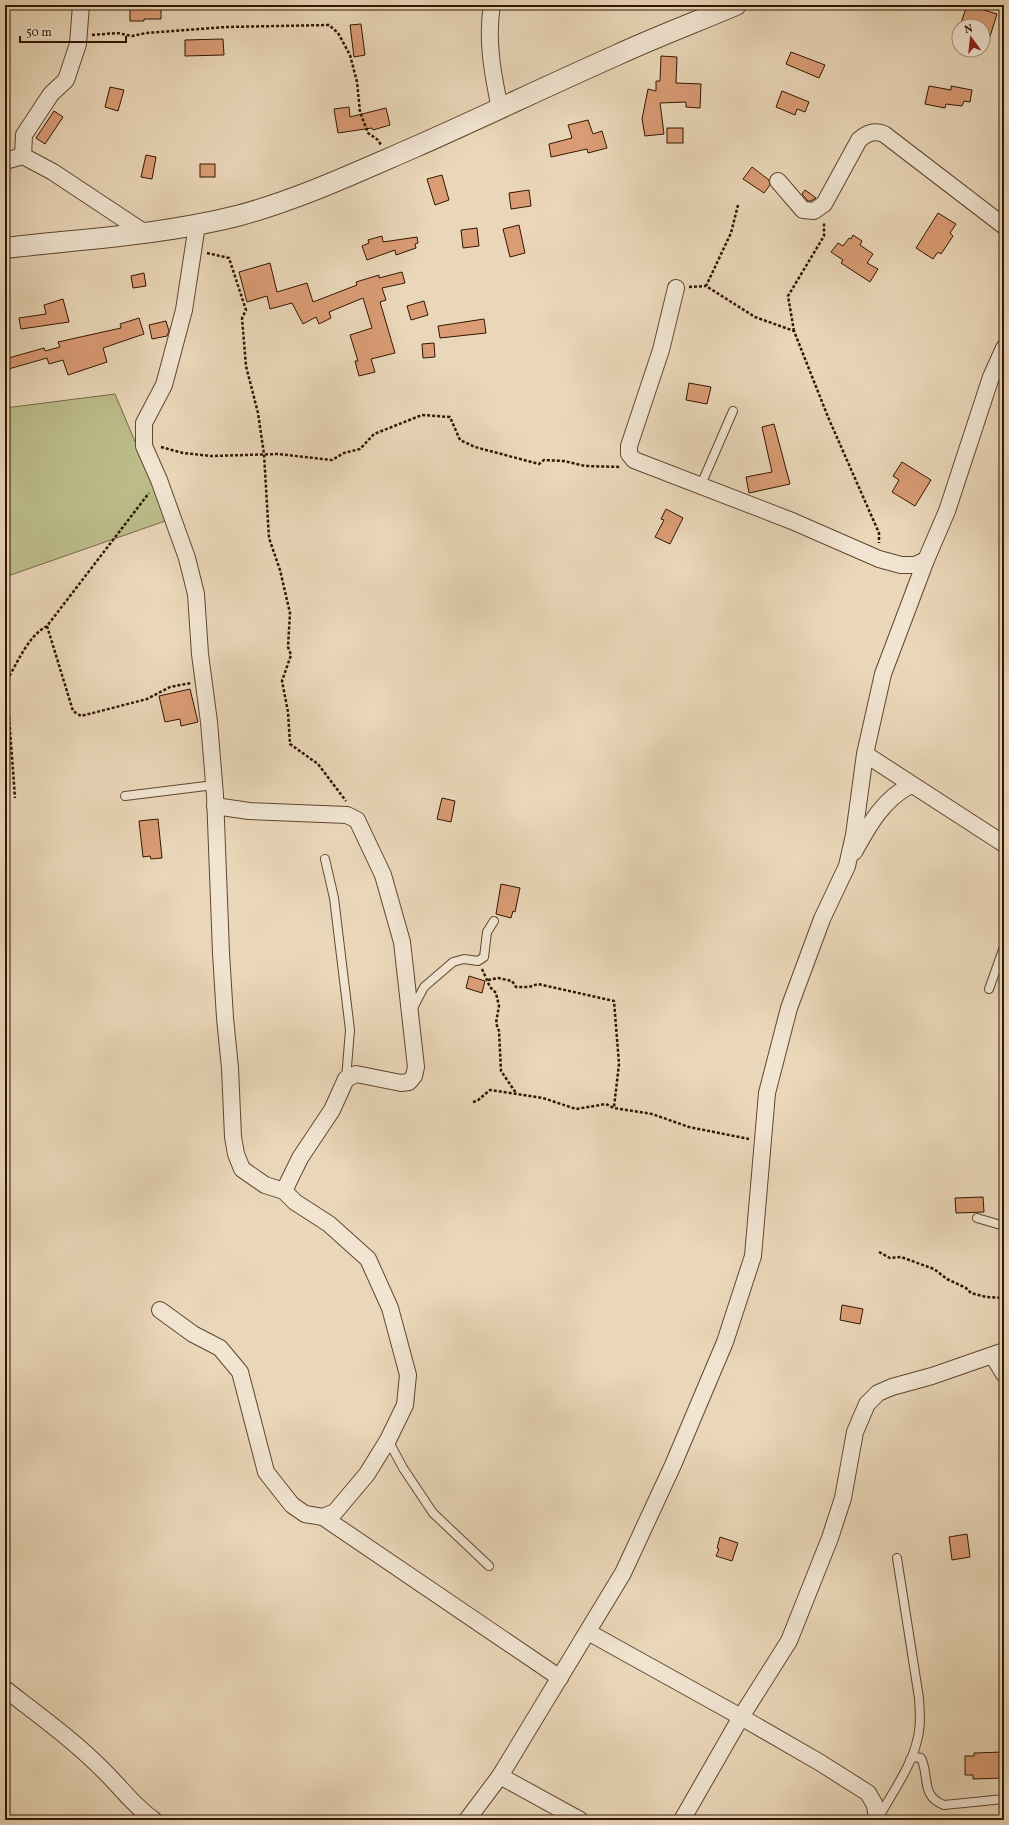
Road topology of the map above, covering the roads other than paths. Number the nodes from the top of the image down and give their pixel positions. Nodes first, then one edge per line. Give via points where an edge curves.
1 (80, 5) edge
2 (492, 5) edge
3 (736, 5) edge
4 (500, 109) junction
5 (23, 156) junction
6 (5, 160) edge
7 (778, 182) dead end
8 (197, 225) junction
9 (1004, 226) edge
10 (145, 232) junction
11 (5, 248) edge
12 (676, 288) dead end
13 (1004, 348) edge
14 (732, 411) dead end
15 (700, 487) junction
16 (926, 560) junction
17 (865, 754) junction
18 (214, 785) junction
19 (911, 785) junction
20 (125, 796) dead end
21 (216, 806) junction
22 (1004, 844) edge
23 (326, 859) dead end
24 (847, 866) junction
25 (494, 921) dead end
26 (1004, 947) edge
27 (989, 989) dead end
28 (411, 1013) junction
29 (346, 1079) junction
30 (284, 1191) junction
31 (977, 1218) dead end
32 (1004, 1226) edge
33 (160, 1310) dead end
34 (998, 1353) edge
35 (1004, 1374) edge
36 (388, 1440) junction
37 (323, 1517) junction
38 (897, 1558) dead end
39 (489, 1566) dead end
40 (588, 1632) junction
41 (560, 1678) junction
42 (5, 1689) edge
43 (742, 1717) junction
44 (910, 1760) junction
45 (500, 1776) junction
46 (1004, 1799) edge
47 (154, 1820) edge
48 (467, 1820) edge
49 (580, 1820) edge
50 (682, 1820) edge
51 (877, 1820) edge

1 - 5 street via 79,36 66,80 51,94 24,135
2 - 4 street via 492,68
3 - 4 street via 618,54
4 - 8 street via 328,184 238,216
5 - 6 street
5 - 10 street via 59,176
7 - 9 street via 803,210 814,211 824,204 859,140 868,133 878,132
8 - 10 street
8 - 18 street via 184,310 164,385 144,423 144,446 187,558 194,586 203,680 210,722
10 - 11 street
12 - 15 street via 661,350 629,446 629,454 634,460
13 - 16 street via 947,511
14 - 15 lane
15 - 16 street via 792,521 879,559 901,565 915,565
16 - 17 street via 884,674
17 - 19 street
17 - 24 street
18 - 20 lane
18 - 21 street
19 - 22 street
19 - 24 street via 887,800 862,837
21 - 28 street via 250,811 347,815 357,820 383,875 402,942
21 - 30 street via 221,953 236,1154 242,1169 265,1186
23 - 29 lane via 334,898 350,1030
24 - 40 street via 822,919 789,1008 767,1093 753,1256 740,1299 725,1342 673,1465 624,1573
25 - 28 lane via 486,932 484,957 478,961 464,959 453,962 424,987
26 - 27 lane
28 - 29 street via 416,1067 409,1082 401,1083 356,1074
29 - 30 street via 332,1110 300,1158
30 - 36 street via 295,1202 329,1224 368,1259 390,1308 408,1375 405,1405
31 - 32 lane
33 - 37 street via 193,1334 220,1348 240,1372 266,1472 292,1505 306,1514
34 - 35 street
34 - 43 street via 892,1387 878,1393 867,1404 855,1432 843,1498 830,1538 789,1641
36 - 37 street via 368,1474 335,1512
36 - 39 lane via 433,1513
37 - 41 street
38 - 44 lane via 919,1698 917,1741
40 - 41 street
40 - 43 street
41 - 45 street
42 - 47 street via 70,1739
43 - 50 street
43 - 51 street via 868,1793 875,1805
44 - 46 lane via 915,1757 921,1758 929,1793 937,1803 944,1805
44 - 51 lane
45 - 48 street
45 - 49 street

